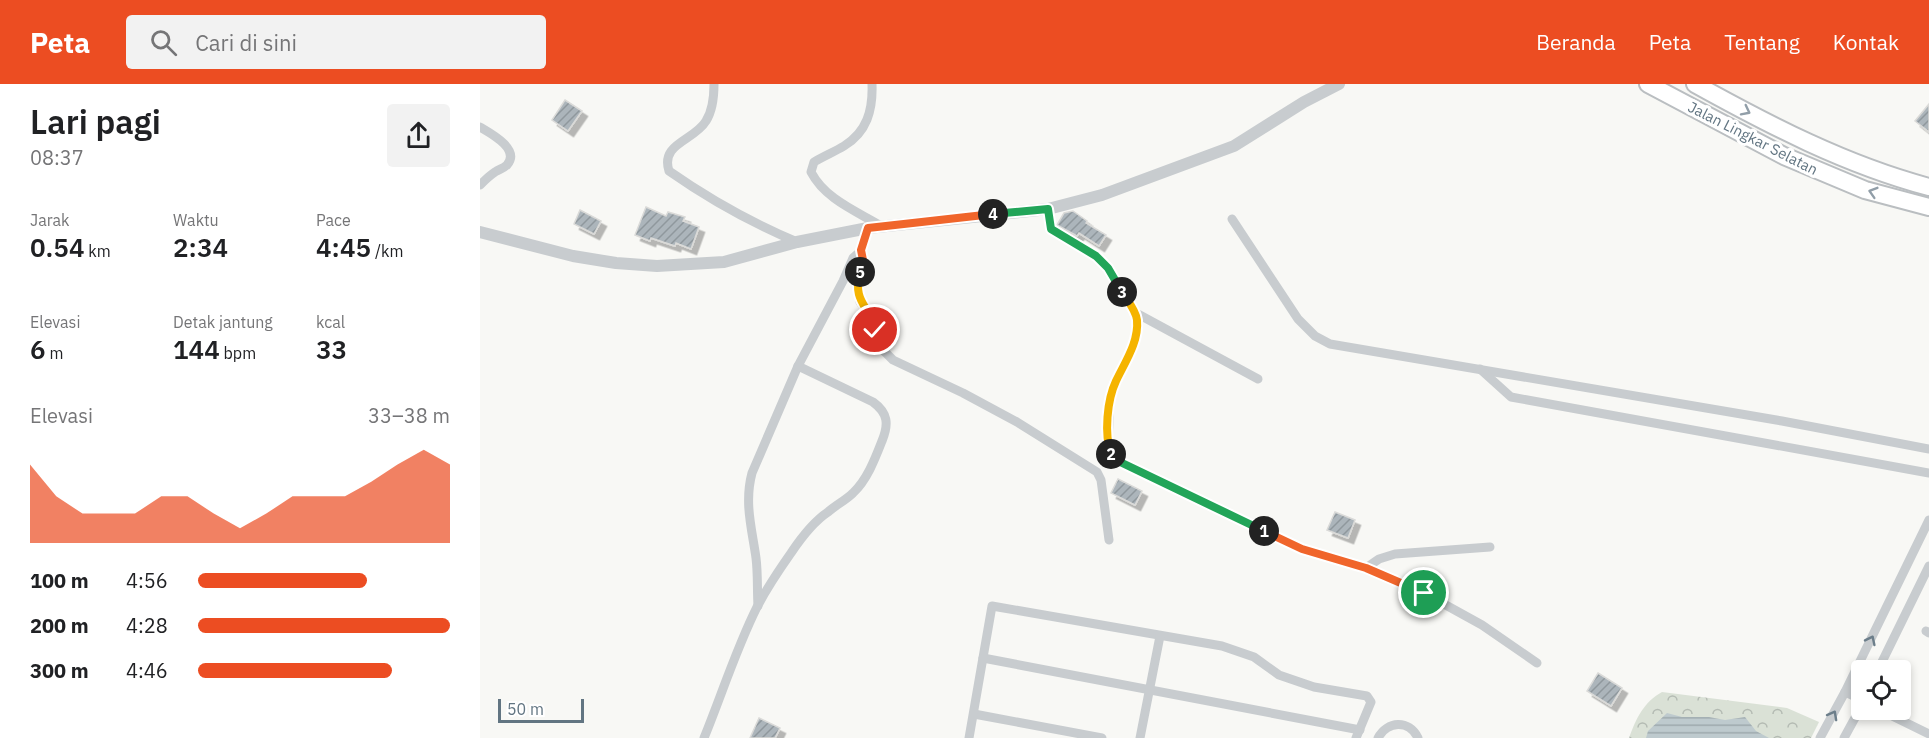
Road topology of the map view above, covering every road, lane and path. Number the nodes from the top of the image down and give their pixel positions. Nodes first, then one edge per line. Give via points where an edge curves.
1 (714, 84) edge
2 (872, 84) edge
3 (1339, 84) edge
4 (1648, 84) edge
5 (1695, 84) edge
6 (480, 127) edge
7 (480, 185) edge
8 (1923, 186) edge
9 (1921, 205) edge
10 (1048, 209) junction
11 (1232, 219) dead end
12 (881, 226) junction
13 (868, 228) junction
14 (480, 232) edge
15 (798, 242) junction
16 (861, 250) junction
17 (1136, 313) junction
18 (798, 366) junction
19 (1480, 369) junction
20 (1258, 379) dead end
21 (1929, 449) edge
22 (1929, 473) edge
23 (1929, 520) edge
24 (1109, 540) dead end
25 (1490, 547) dead end
26 (1929, 566) edge
27 (1366, 568) junction
28 (758, 606) junction
29 (1160, 636) junction
30 (983, 658) junction
31 (1883, 660) edge
32 (1537, 663) dead end
33 (1149, 690) junction
34 (1845, 692) junction
35 (1851, 695) edge
36 (974, 714) junction
37 (1854, 720) edge
38 (1900, 720) edge
39 (1358, 734) edge
40 (1929, 735) edge
41 (704, 738) edge
42 (969, 738) edge
43 (1102, 738) edge
44 (1140, 738) edge
45 (1378, 738) edge
46 (1418, 738) edge
47 (1820, 738) edge
48 (1844, 738) edge

1 - 15 street via 711,110 705,122 667,156 669,171 723,205
2 - 12 street via 869,117 863,129 855,139 814,162 811,172 836,200
3 - 10 street via 1233,146 1101,195
9 -> 4 highway, Jalan Lingkar Selatan via 1865,190 1784,156
5 -> 8 highway, Jalan Lingkar Selatan via 1806,142
6 - 7 street via 504,144 510,159
8 - 9 highway
10 - 12 street
10 - 17 street via 1051,229 1096,256
11 - 19 street via 1298,318 1322,341
12 - 13 street
13 - 15 street
13 - 16 street
14 - 15 street via 573,256 657,266 724,262
16 - 18 street via 853,258
16 - 24 street via 860,302 873,322 881,348 893,360 1017,422 1097,472
17 - 20 street
17 - 27 street via 1137,332 1110,397 1110,453 1118,461 1302,549
18 - 28 street via 748,487
18 - 28 street via 873,402 885,414 887,428 862,483 821,517 791,552
19 - 21 street
19 - 22 street via 1511,397
34 -> 23 street
25 - 27 street via 1395,554
26 - 31 street
27 - 32 street via 1424,593
28 - 41 street
29 - 30 street via 992,606
29 - 33 street
29 - 39 street via 1222,646 1314,687 1367,696 1371,702
30 - 33 street
30 - 36 street
33 - 39 street
33 - 44 street
34 - 35 street
47 -> 34 street
36 - 42 street
36 - 43 street
37 - 48 street
38 - 40 street
45 - 46 street via 1382,730 1393,724 1405,725

